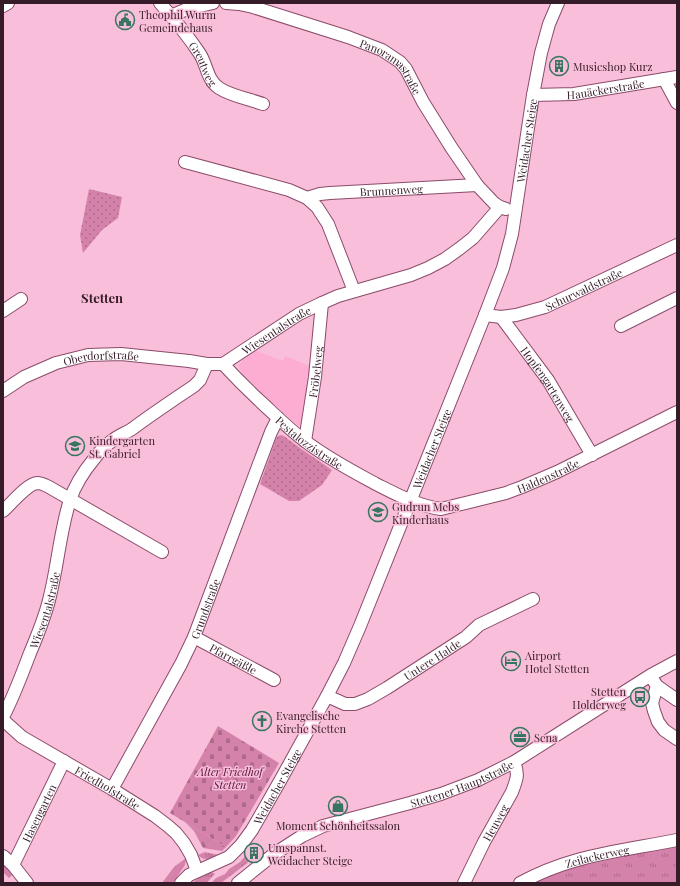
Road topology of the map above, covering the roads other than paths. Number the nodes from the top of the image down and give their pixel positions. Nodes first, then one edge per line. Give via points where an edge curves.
1 (8, 3) edge
2 (160, 3) edge
3 (213, 3) edge
4 (226, 3) edge
5 (558, 3) edge
6 (253, 5) edge
7 (3, 6) edge
8 (171, 16) junction
9 (677, 77) edge
10 (664, 79) junction
11 (533, 95) junction
12 (677, 103) edge
13 (263, 104) dead end
14 (185, 162) dead end
15 (477, 185) junction
16 (307, 198) junction
17 (500, 207) junction
18 (515, 211) junction
19 (677, 245) edge
20 (354, 291) junction
21 (677, 298) edge
22 (21, 299) dead end
23 (322, 303) junction
24 (3, 310) edge
25 (485, 315) junction
26 (501, 316) junction
27 (621, 326) dead end
28 (207, 364) junction
29 (223, 364) junction
30 (3, 392) edge
31 (677, 412) edge
32 (278, 418) junction
33 (305, 441) junction
34 (592, 455) junction
35 (70, 499) junction
36 (411, 501) junction
37 (3, 511) edge
38 (162, 552) dead end
39 (533, 600) dead end
40 (194, 637) junction
41 (677, 661) edge
42 (651, 675) junction
43 (274, 680) dead end
44 (657, 686) junction
45 (327, 696) junction
46 (677, 700) edge
47 (3, 717) edge
48 (3, 720) edge
49 (677, 739) edge
50 (64, 761) junction
51 (514, 762) junction
52 (112, 789) junction
53 (677, 840) edge
54 (3, 856) edge
55 (13, 865) junction
56 (197, 871) junction
57 (27, 883) edge
58 (181, 883) edge
59 (238, 883) edge
60 (464, 883) edge
61 (520, 883) edge

1 - 7 street
2 - 8 street, Greutweg
3 - 8 street
4 - 6 street, Panoramastraße
5 - 11 street, Weidacher Steige via 541,53
6 - 15 street, Panoramastraße via 382,50 400,62
8 - 13 street, Greutweg via 201,56 214,83 231,94
9 - 10 street, Hauäckerstraße
10 - 11 street, Hauäckerstraße via 574,94
10 - 12 street
11 - 18 street, Weidacher Steige
14 - 16 street via 289,190
15 - 16 street, Brunnenweg via 330,193
15 - 17 street, Panoramastraße
16 - 20 street via 317,207 328,224
17 - 18 street
17 - 20 street, Wiesentalstraße via 473,238 445,259 411,275
18 - 25 street, Weidacher Steige via 503,268
19 - 26 street, Schurwaldstraße via 545,307 516,315
20 - 23 street, Wiesentalstraße
21 - 27 street
22 - 24 street
23 - 29 street, Wiesentalstraße via 299,314
23 - 33 street, Fröbelweg via 315,377
25 - 26 street, Schurwaldstraße
25 - 36 street, Weidacher Steige
26 - 34 street, Hopfengartenweg via 548,380
28 - 29 street
28 - 30 street, Oberdorfstraße via 121,354 88,355 56,362 24,377
28 - 35 street, Wiesentalstraße via 200,380 194,386 104,448 85,471
29 - 32 street, Pestalozzistraße
31 - 34 street, Haldenstraße
32 - 33 street, Pestalozzistraße
32 - 40 street, Grundstraße
33 - 36 street, Pestalozzistraße via 361,476
34 - 36 street, Haldenstraße via 522,487 441,509
35 - 37 street via 41,483 35,483
35 - 38 street
35 - 47 street, Wiesentalstraße via 44,619
36 - 45 street, Weidacher Steige via 360,626
39 - 45 street, Untere Halde via 479,625 466,637 368,699 346,704
40 - 43 street, Pfarrgäßle
40 - 52 street, Grundstraße
41 - 42 street, Stettener Hauptstraße
42 - 44 street
42 - 51 street, Stettener Hauptstraße
44 - 46 street
44 - 49 street via 652,703 658,722
45 - 56 street, Weidacher Steige via 241,845 229,857
48 - 50 street, Friedhofstraße via 22,737
50 - 52 street, Friedhofstraße
50 - 55 street, Hasengarten
51 - 59 street, Stettener Hauptstraße via 478,780 441,794 323,826 274,854
51 - 60 street, Heuweg via 518,777 514,787
52 - 56 street, Friedhofstraße via 155,816 176,833 191,855
53 - 61 street, Zeilackerweg via 574,861
54 - 55 street
55 - 57 street
56 - 58 street, Weidacher Steige

